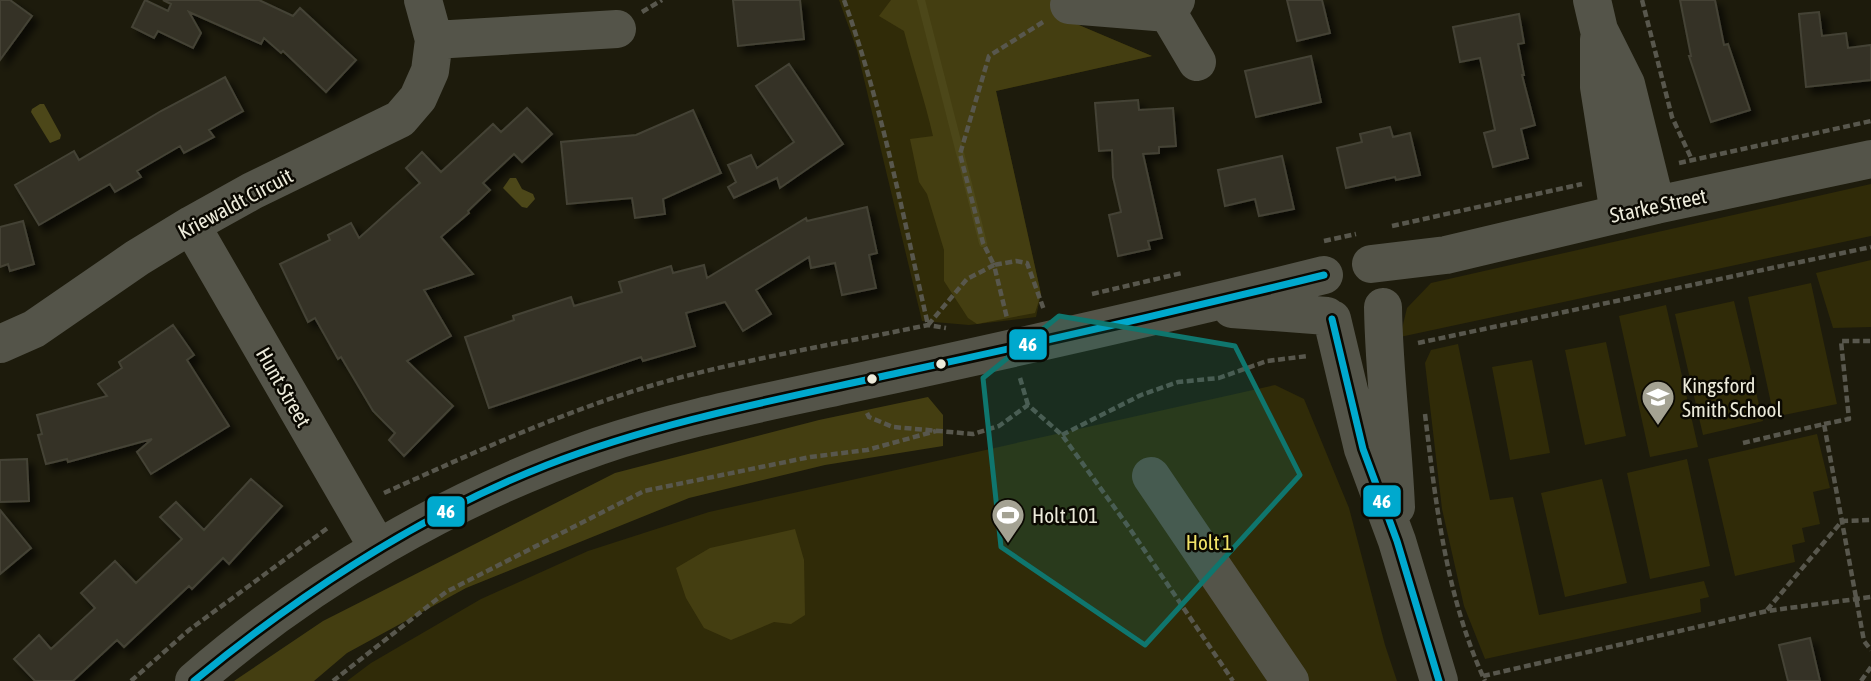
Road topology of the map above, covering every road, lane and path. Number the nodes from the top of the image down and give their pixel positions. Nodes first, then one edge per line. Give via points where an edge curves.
1 (422, 0) edge
2 (844, 0) edge
3 (1642, 0) edge
4 (1069, 5) joint
5 (1172, 6) edge
6 (1596, 15) edge
7 (617, 29) dead end
8 (434, 40) junction
9 (1197, 62) dead end
10 (1871, 121) edge
11 (1871, 159) edge
12 (1575, 185) dead end
13 (1656, 205) junction
14 (1619, 214) junction
15 (191, 225) junction
16 (1385, 227) dead end
17 (1871, 247) edge
18 (1321, 259) junction
19 (994, 265) junction
20 (1374, 274) junction
21 (1197, 288) junction
22 (1101, 291) dead end
23 (1333, 330) junction
24 (1019, 341) junction
25 (1871, 341) edge
26 (0, 344) edge
27 (1383, 348) junction
28 (855, 383) junction
29 (1028, 405) junction
30 (1424, 409) dead end
31 (1824, 424) junction
32 (936, 431) junction
33 (1062, 435) junction
34 (1743, 443) dead end
35 (441, 467) dead end
36 (1151, 476) dead end
37 (356, 510) junction
38 (1871, 520) edge
39 (1842, 521) junction
40 (1397, 541) junction
41 (378, 548) junction
42 (1871, 597) edge
43 (1856, 599) junction
44 (1767, 611) junction
45 (1871, 650) edge
46 (1871, 667) edge
47 (1484, 678) edge
48 (131, 681) edge
49 (194, 681) edge
50 (332, 681) edge
51 (1233, 681) edge
52 (1290, 681) edge
53 (1439, 681) edge
54 (1861, 681) edge

1 - 8 street, Kriewaldt Circuit
2 - 19 path via 889,154 928,325 967,279
3 - 10 path via 1672,117 1692,160
4 - 5 street
4 - 19 path via 989,56 960,154 983,243
5 - 9 street
6 - 13 street via 1626,84
6 - 14 street via 1599,86
7 - 8 street
8 - 15 street, Kriewaldt Circuit via 430,71 418,98 400,119
11 - 13 street, Starke Street
12 - 16 path
13 - 14 street, Starke Street
14 - 20 street, Starke Street
15 - 26 street, Kriewaldt Circuit via 34,329
15 - 37 street, Hunt Street
17 - 27 path
18 - 20 path
18 - 20 street, Starke Street via 1360,260
18 - 21 street
18 - 23 street via 1320,301
19 - 24 path
19 - 24 path via 1027,263
20 - 23 street via 1374,318
20 - 27 street
21 - 22 path
21 - 23 street
21 - 24 street
23 - 33 path via 1320,355 1267,361 1219,378 1178,382 1141,395
23 - 40 street via 1363,449
24 - 28 street
24 - 29 path
25 - 31 path via 1841,341 1849,419
27 - 40 street via 1394,445
28 - 32 path via 869,417 894,427
28 - 41 street via 726,410 599,446 487,492
29 - 32 path via 999,426 973,434
29 - 33 path
30 - 47 path via 1437,515 1460,618
31 - 34 path
31 - 39 path
32 - 50 path via 867,450 644,491 446,592
33 - 51 path
35 - 37 path
36 - 52 street
37 - 41 street, Hunt Street
37 - 48 path via 189,629
38 - 39 path
39 - 43 path
39 - 44 path
40 - 53 street
41 - 49 street via 240,641
42 - 43 path
43 - 44 path
43 - 45 path via 1864,641
44 - 47 path
46 - 54 path

